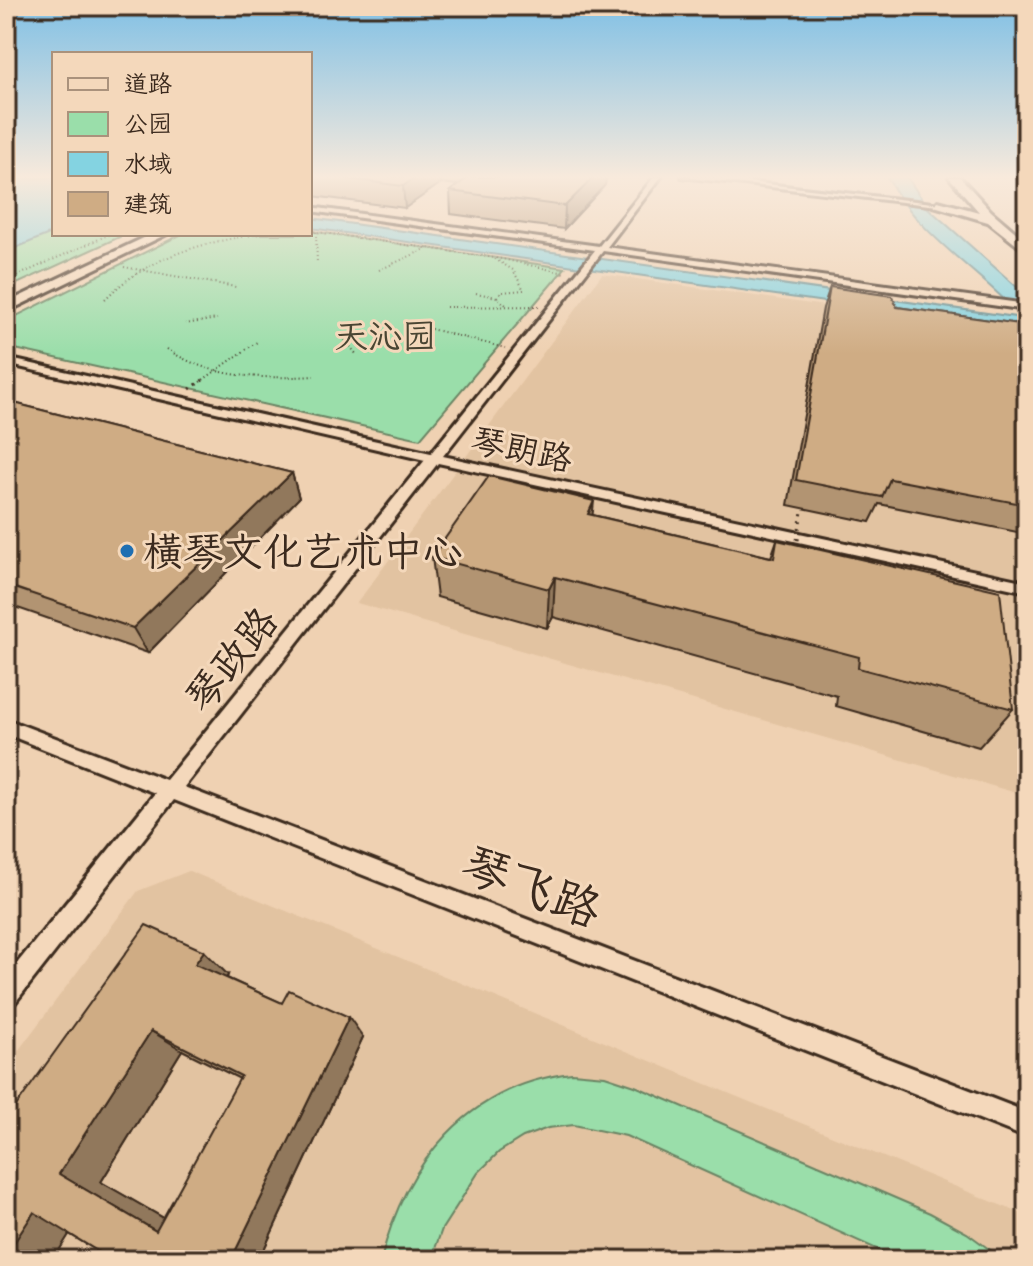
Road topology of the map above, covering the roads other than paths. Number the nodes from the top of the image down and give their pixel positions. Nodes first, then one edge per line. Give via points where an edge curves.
1 (145, 236) edge
2 (157, 236) edge
3 (507, 236) edge
4 (611, 236) edge
5 (601, 249) junction
6 (6, 301) edge
7 (1027, 307) edge
8 (6, 308) edge
9 (6, 361) edge
10 (434, 458) junction
11 (1027, 587) edge
12 (6, 726) edge
13 (170, 790) junction
14 (6, 996) edge
15 (1027, 1125) edge

1 - 6 main road
2 - 8 main road
3 - 5 street
4 - 5 street, 琴政路
5 - 7 street
5 - 10 street, 琴政路
9 - 10 street, 琴朗路
10 - 11 street, 琴朗路
10 - 13 street, 琴政路
12 - 13 street, 琴飞路
13 - 14 street, 琴政路
13 - 15 street, 琴飞路

